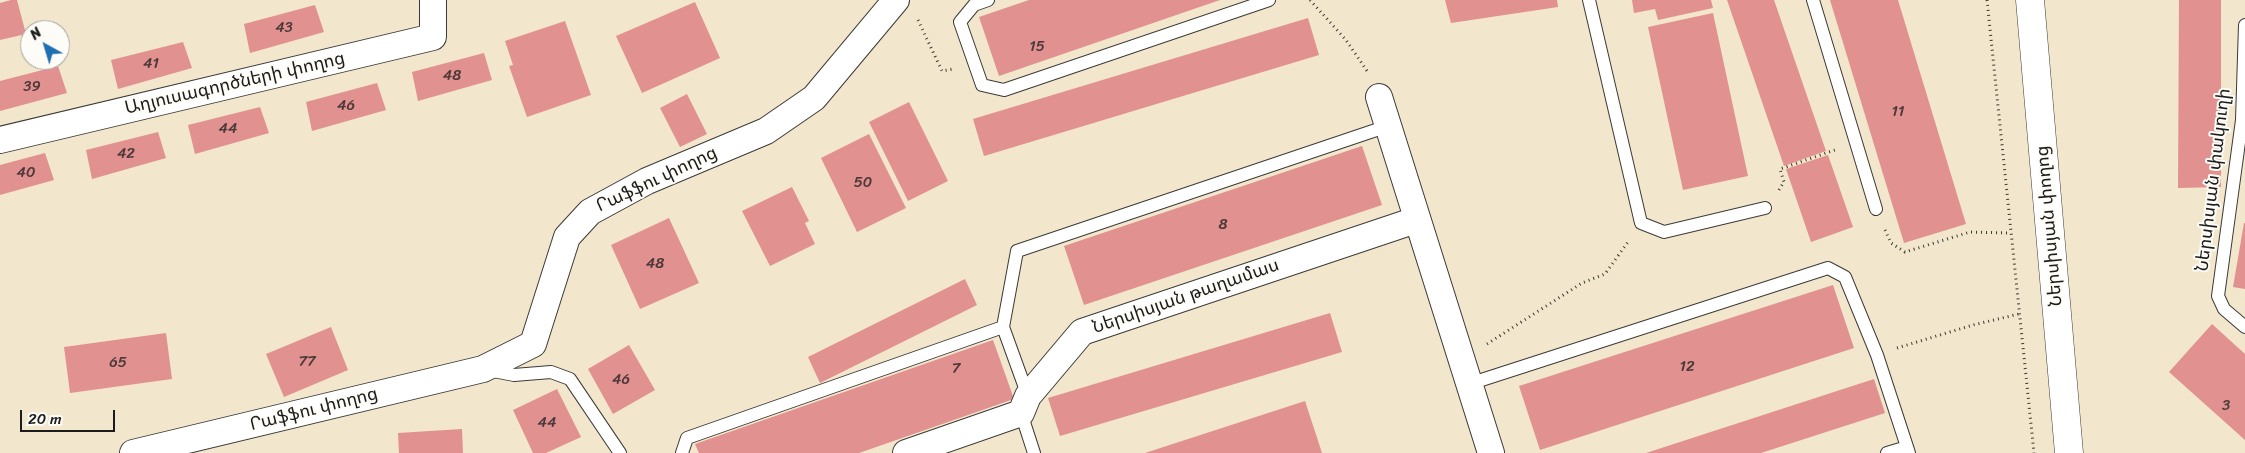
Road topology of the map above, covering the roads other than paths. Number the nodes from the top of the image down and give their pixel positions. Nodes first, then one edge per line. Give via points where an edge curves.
1 (433, 0) edge
2 (896, 0) edge
3 (988, 0) edge
4 (1268, 0) edge
5 (1589, 0) edge
6 (1813, 0) edge
7 (2030, 0) edge
8 (2245, 25) edge
9 (1378, 97) dead end
10 (1388, 126) junction
11 (0, 140) edge
12 (1765, 208) dead end
13 (1876, 209) road end
14 (1416, 220) junction
15 (1003, 327) junction
16 (2245, 328) edge
17 (483, 369) junction
18 (1465, 372) junction
19 (1024, 404) junction
20 (1908, 450) edge
21 (133, 453) edge
22 (620, 453) edge
23 (682, 453) edge
24 (906, 453) edge
25 (1034, 453) edge
26 (1491, 453) edge
27 (1887, 453) edge
28 (2069, 453) edge

1 - 11 street, Աղյուսագործների փողոց via 433,38
2 - 17 street, Րաֆֆու փողոց via 814,98 766,131 647,181 590,212 567,238 532,344
3 - 4 lane via 974,4 960,22 982,85 1004,90
5 - 12 lane via 1641,223 1664,232
6 - 13 lane
7 - 28 main road, Ներսիսյան փողոց
8 - 16 lane, Ներսիսյան փակուղի via 2242,120 2218,296 2224,309
9 - 10 street
10 - 14 street
10 - 15 lane via 1017,251
14 - 18 street
14 - 19 street, Ներսիսյան թաղամաս via 1082,332
15 - 19 lane
15 - 23 lane via 687,438
17 - 21 street, Րաֆֆու փողոց
17 - 22 lane via 514,375 551,372 570,379
18 - 20 lane via 1828,268 1845,277 1877,355
18 - 26 street
19 - 24 street
19 - 25 lane
20 - 27 lane

